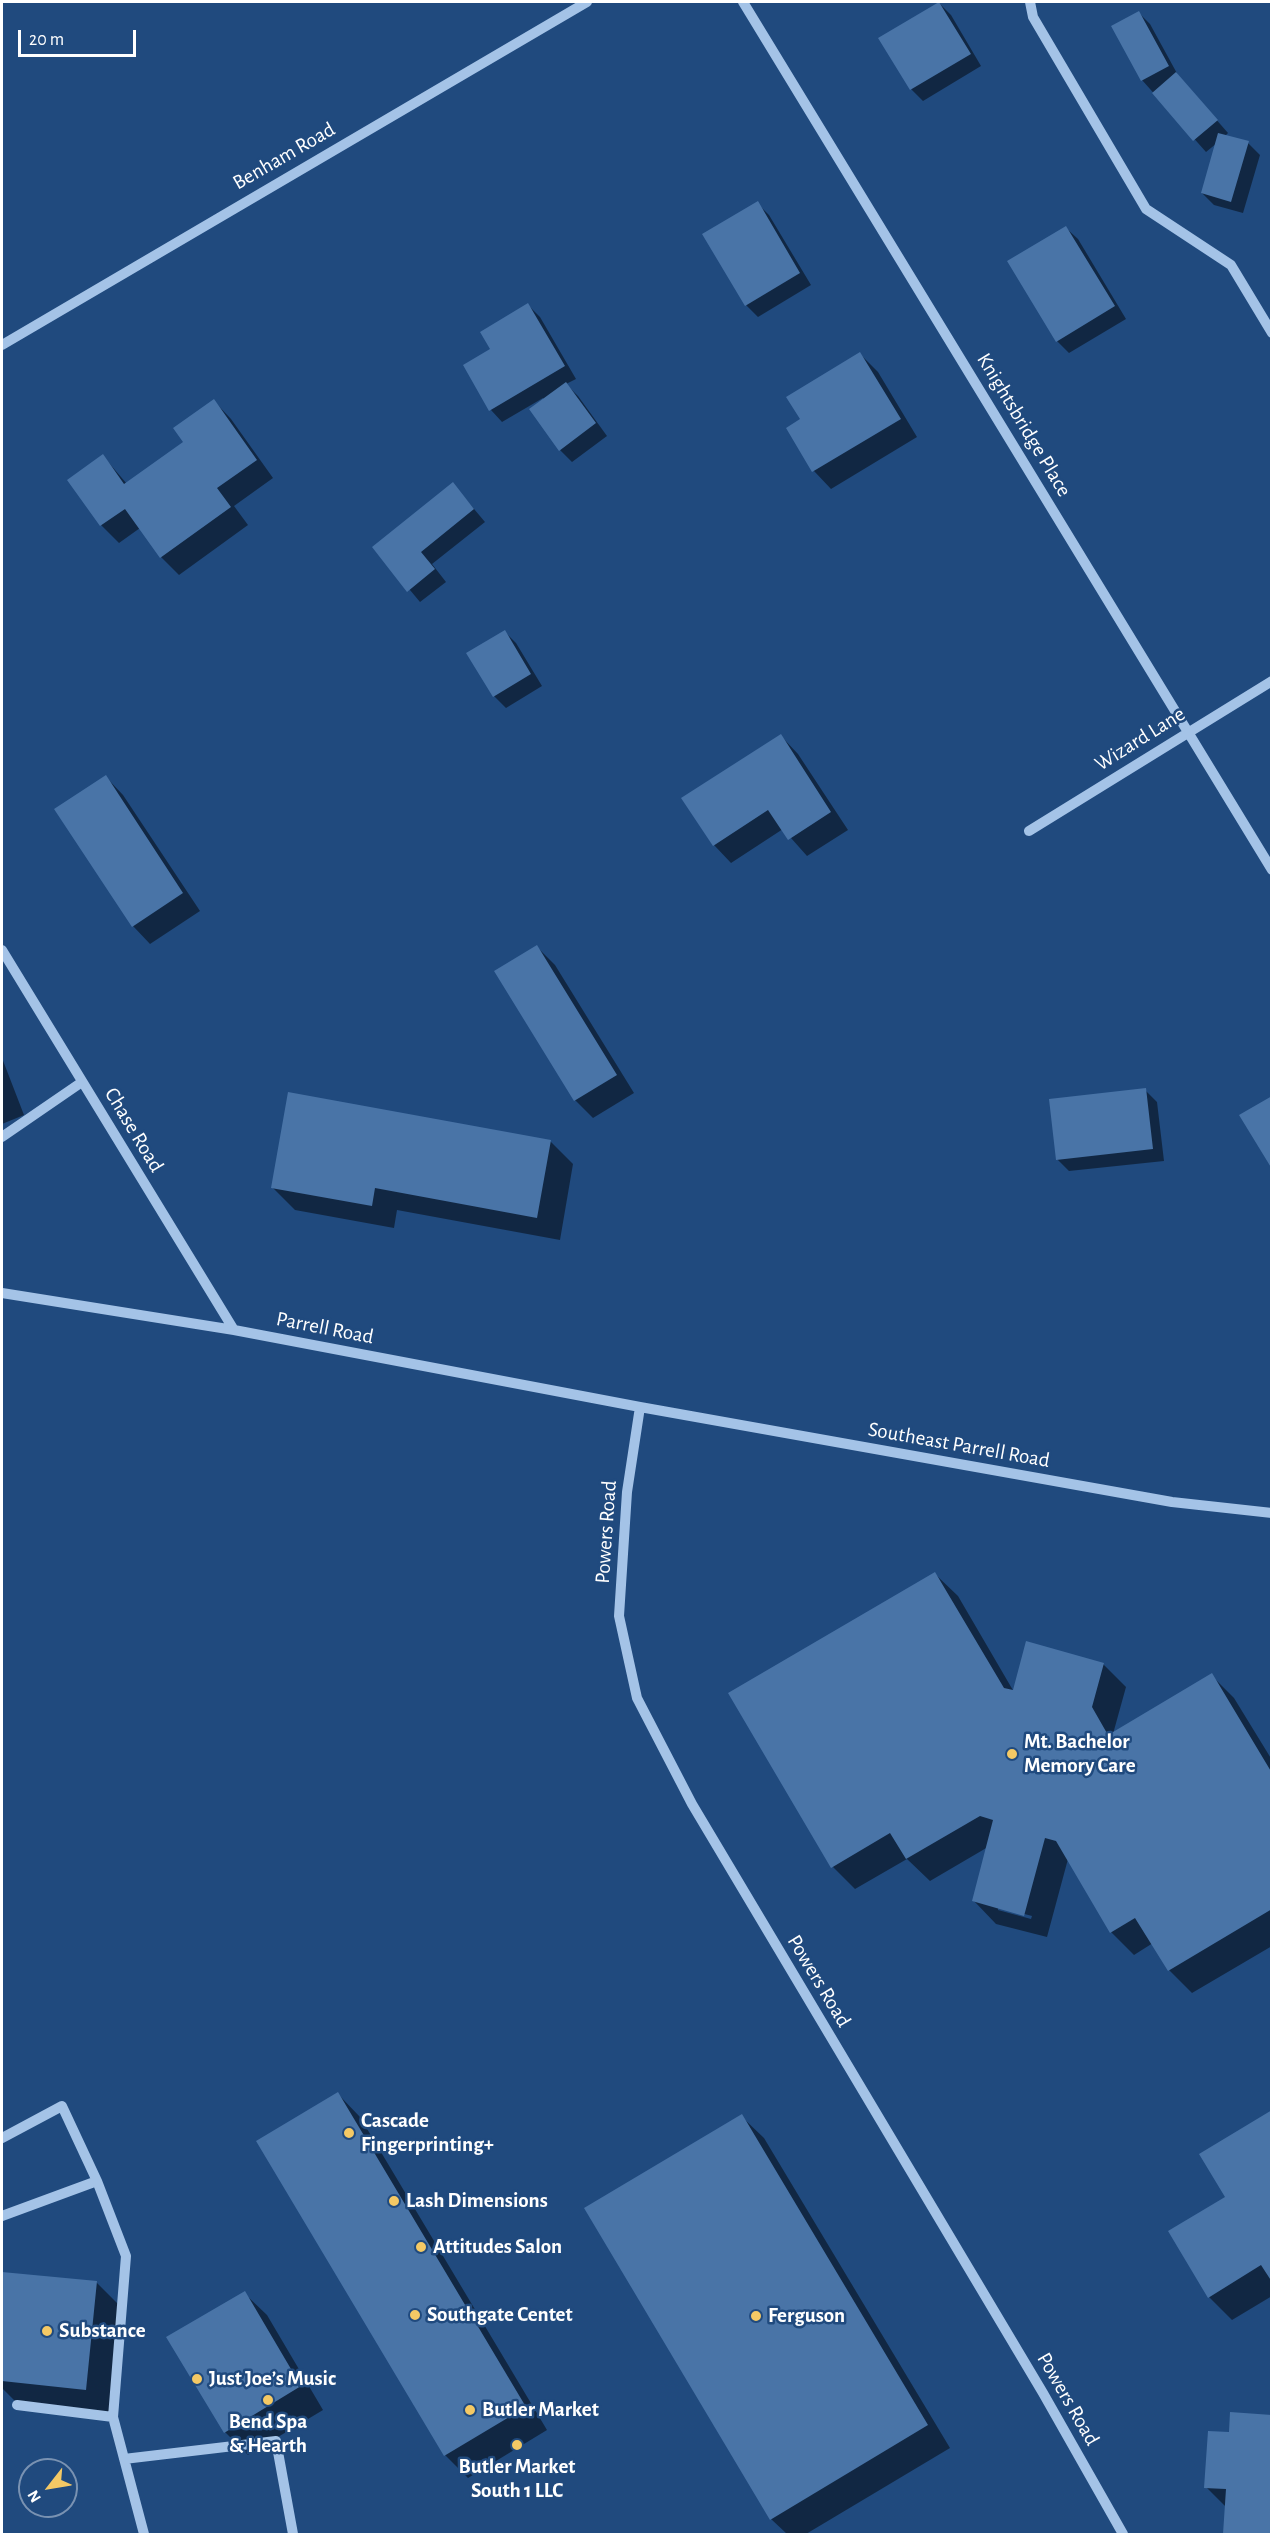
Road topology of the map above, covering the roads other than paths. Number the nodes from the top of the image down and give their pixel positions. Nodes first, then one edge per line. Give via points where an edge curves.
1 (587, 2) edge
2 (743, 2) edge
3 (1029, 2) edge
4 (1272, 333) edge
5 (2, 345) edge
6 (1272, 681) edge
7 (1188, 732) junction
8 (1029, 831) dead end
9 (1272, 870) edge
10 (2, 950) edge
11 (82, 1082) junction
12 (2, 1137) edge
13 (2, 1293) edge
14 (234, 1330) junction
15 (640, 1407) junction
16 (1272, 1514) edge
17 (2, 2138) edge
18 (97, 2181) junction
19 (2, 2216) edge
20 (17, 2405) dead end
21 (113, 2417) junction
22 (124, 2459) junction
23 (144, 2535) edge
24 (293, 2535) edge
25 (1123, 2535) edge

1 - 5 street, Benham Road
2 - 7 street, Knightsbridge Place
3 - 4 street via 1032,17 1146,209 1231,265
6 - 7 street, Wizard Lane
7 - 8 street, Wizard Lane
7 - 9 street, Knightsbridge Place
10 - 11 street, Chase Road
11 - 12 street
11 - 14 street, Chase Road
13 - 14 street, Parrell Road
14 - 15 street, Parrell Road
15 - 16 street, Southeast Parrell Road via 1172,1502
15 - 25 street, Powers Road via 627,1492 619,1616 637,1698 692,1804 1043,2393
17 - 18 street via 62,2106
18 - 19 street
18 - 21 street via 126,2256
20 - 21 street
21 - 22 street
22 - 23 street
22 - 24 street via 276,2441

